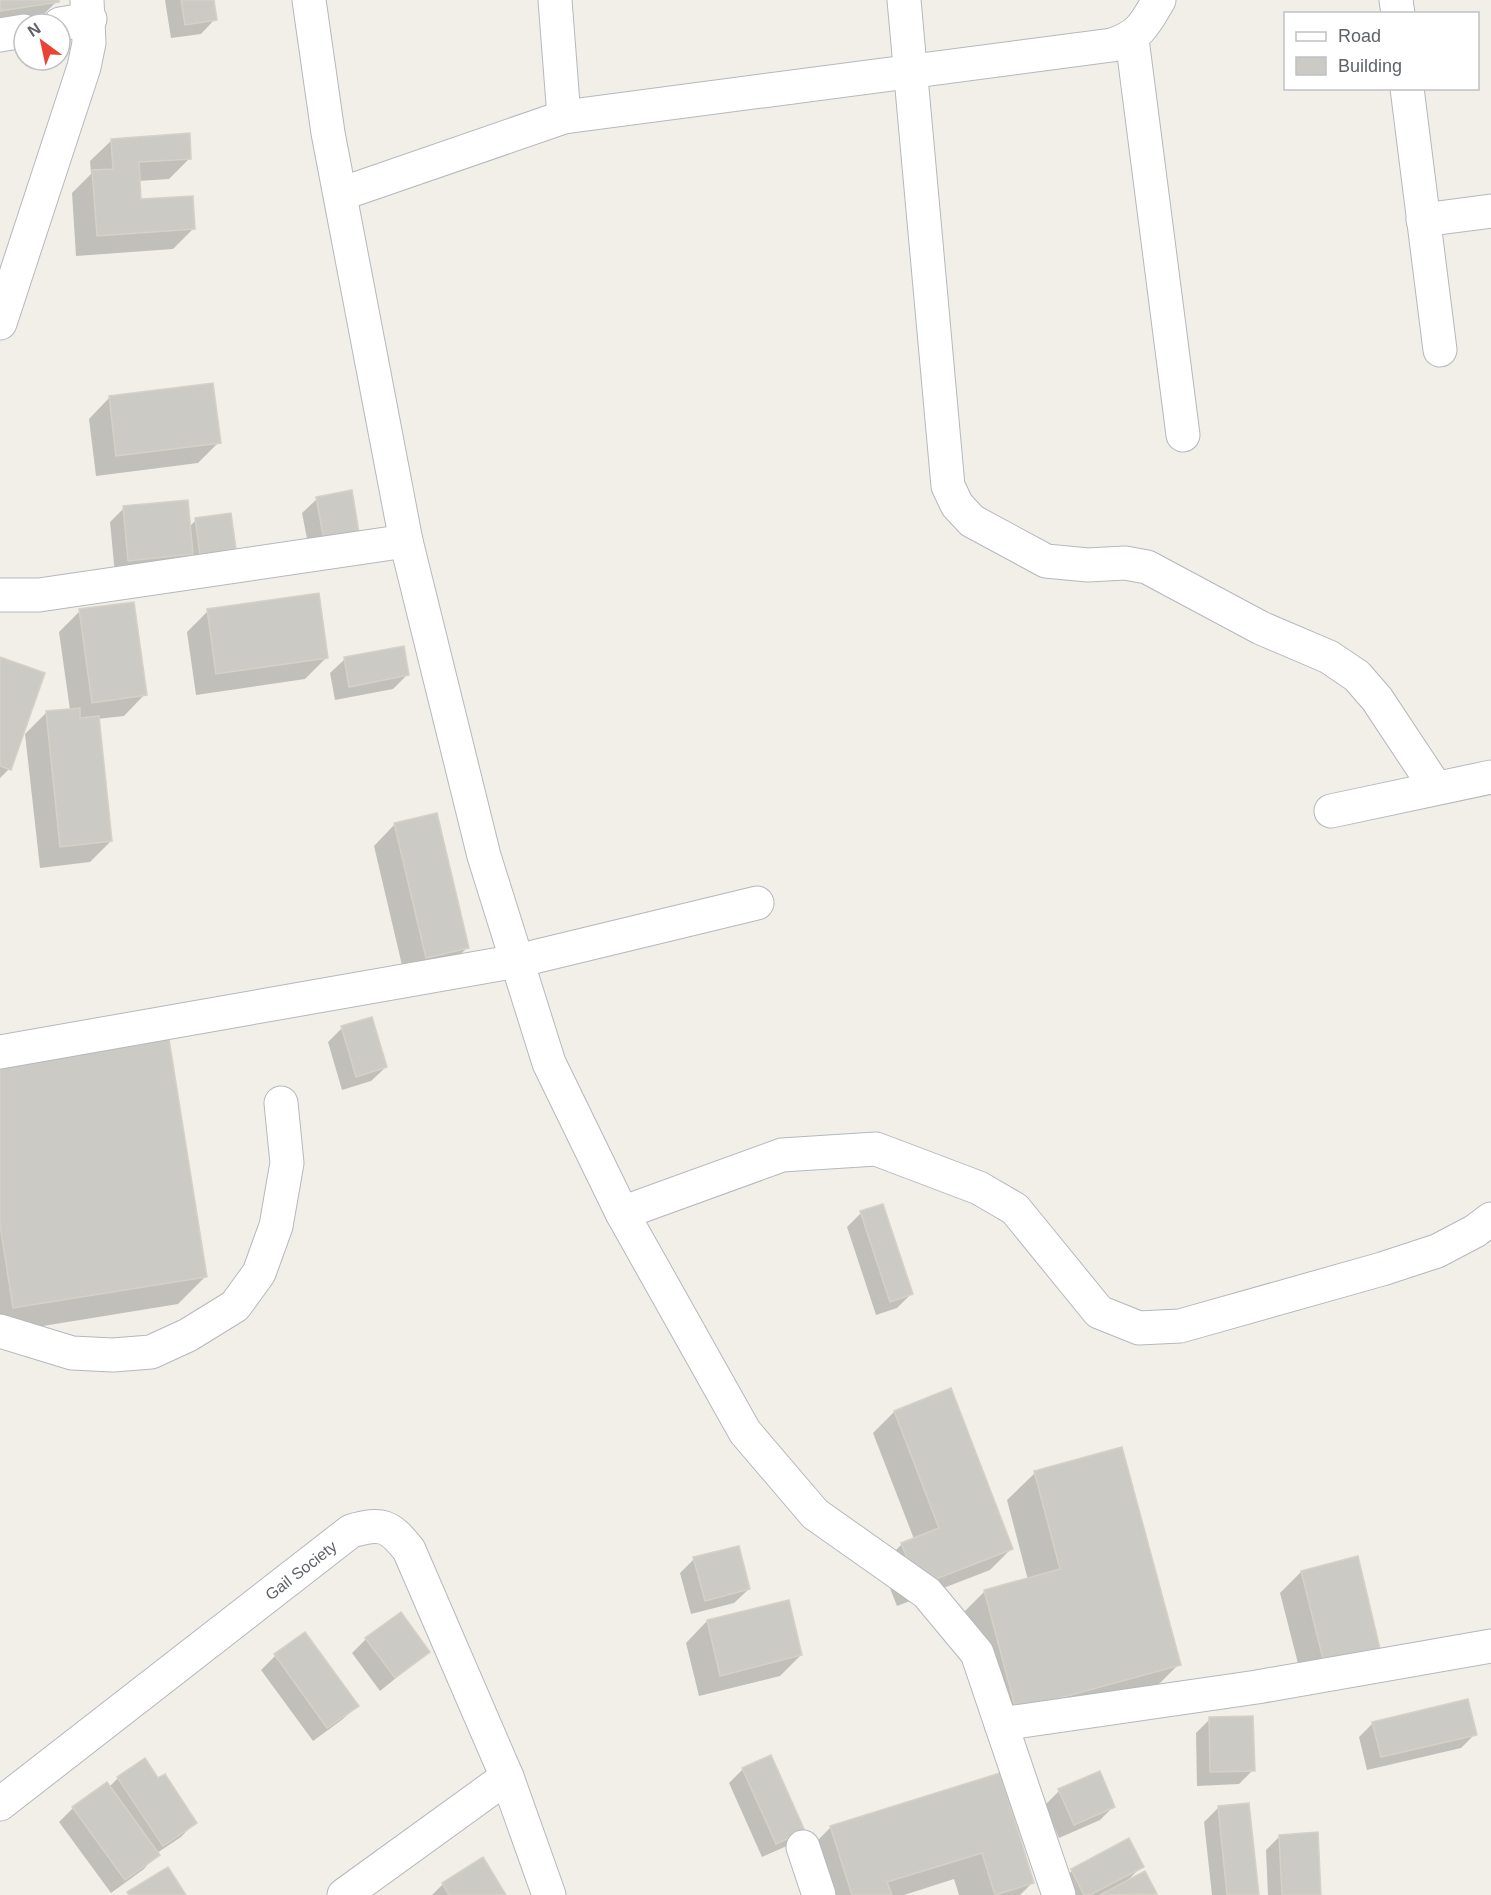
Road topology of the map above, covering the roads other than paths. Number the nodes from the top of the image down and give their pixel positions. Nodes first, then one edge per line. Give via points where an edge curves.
1 (309, 0) edge
2 (555, 0) edge
3 (904, 0) edge
4 (1159, 0) edge
5 (79, 14) edge
6 (1132, 39) junction
7 (910, 70) junction
8 (1407, 90) edge
9 (564, 117) junction
10 (340, 194) junction
11 (1491, 211) edge
12 (1424, 220) junction
13 (0, 323) edge
14 (1440, 350) dead end
15 (1183, 435) dead end
16 (406, 541) junction
17 (0, 595) edge
18 (1491, 777) edge
19 (1436, 788) junction
20 (1331, 811) dead end
21 (757, 903) dead end
22 (517, 961) junction
23 (0, 1052) edge
24 (281, 1103) dead end
25 (622, 1212) junction
26 (1491, 1219) edge
27 (0, 1331) edge
28 (1491, 1646) edge
29 (1001, 1724) junction
30 (507, 1777) junction
31 (0, 1804) edge
32 (803, 1847) dead end
33 (344, 1895) edge
34 (549, 1895) edge
35 (819, 1895) edge
36 (1059, 1895) edge

1 - 10 street
2 - 9 street
3 - 7 street
4 - 6 street
5 - 13 street via 89,43 84,67
6 - 7 street via 1112,45
6 - 15 street
7 - 9 street
7 - 19 street via 948,486 957,505 972,521 1046,561 1147,567 1261,628 1329,657 1357,676 1377,699
8 - 12 street
9 - 10 street
10 - 16 street
11 - 12 street
12 - 14 street
16 - 17 street via 39,595
16 - 22 street via 484,856
18 - 19 street
19 - 20 street
21 - 22 street
22 - 23 street
22 - 25 street via 549,1063
24 - 27 street via 287,1163 276,1226 259,1273 235,1306 151,1352 72,1353
25 - 26 street via 782,1155 876,1149 979,1188 1015,1209 1099,1312 1139,1328 1180,1326 1382,1269 1437,1251
25 - 29 street via 745,1432 815,1514 927,1593 977,1653
28 - 29 street via 1257,1687
29 - 36 street
30 - 31 street, Gail Society via 409,1550 393,1530 371,1525 351,1531
30 - 33 street
30 - 34 street, Gail Society
32 - 35 street

